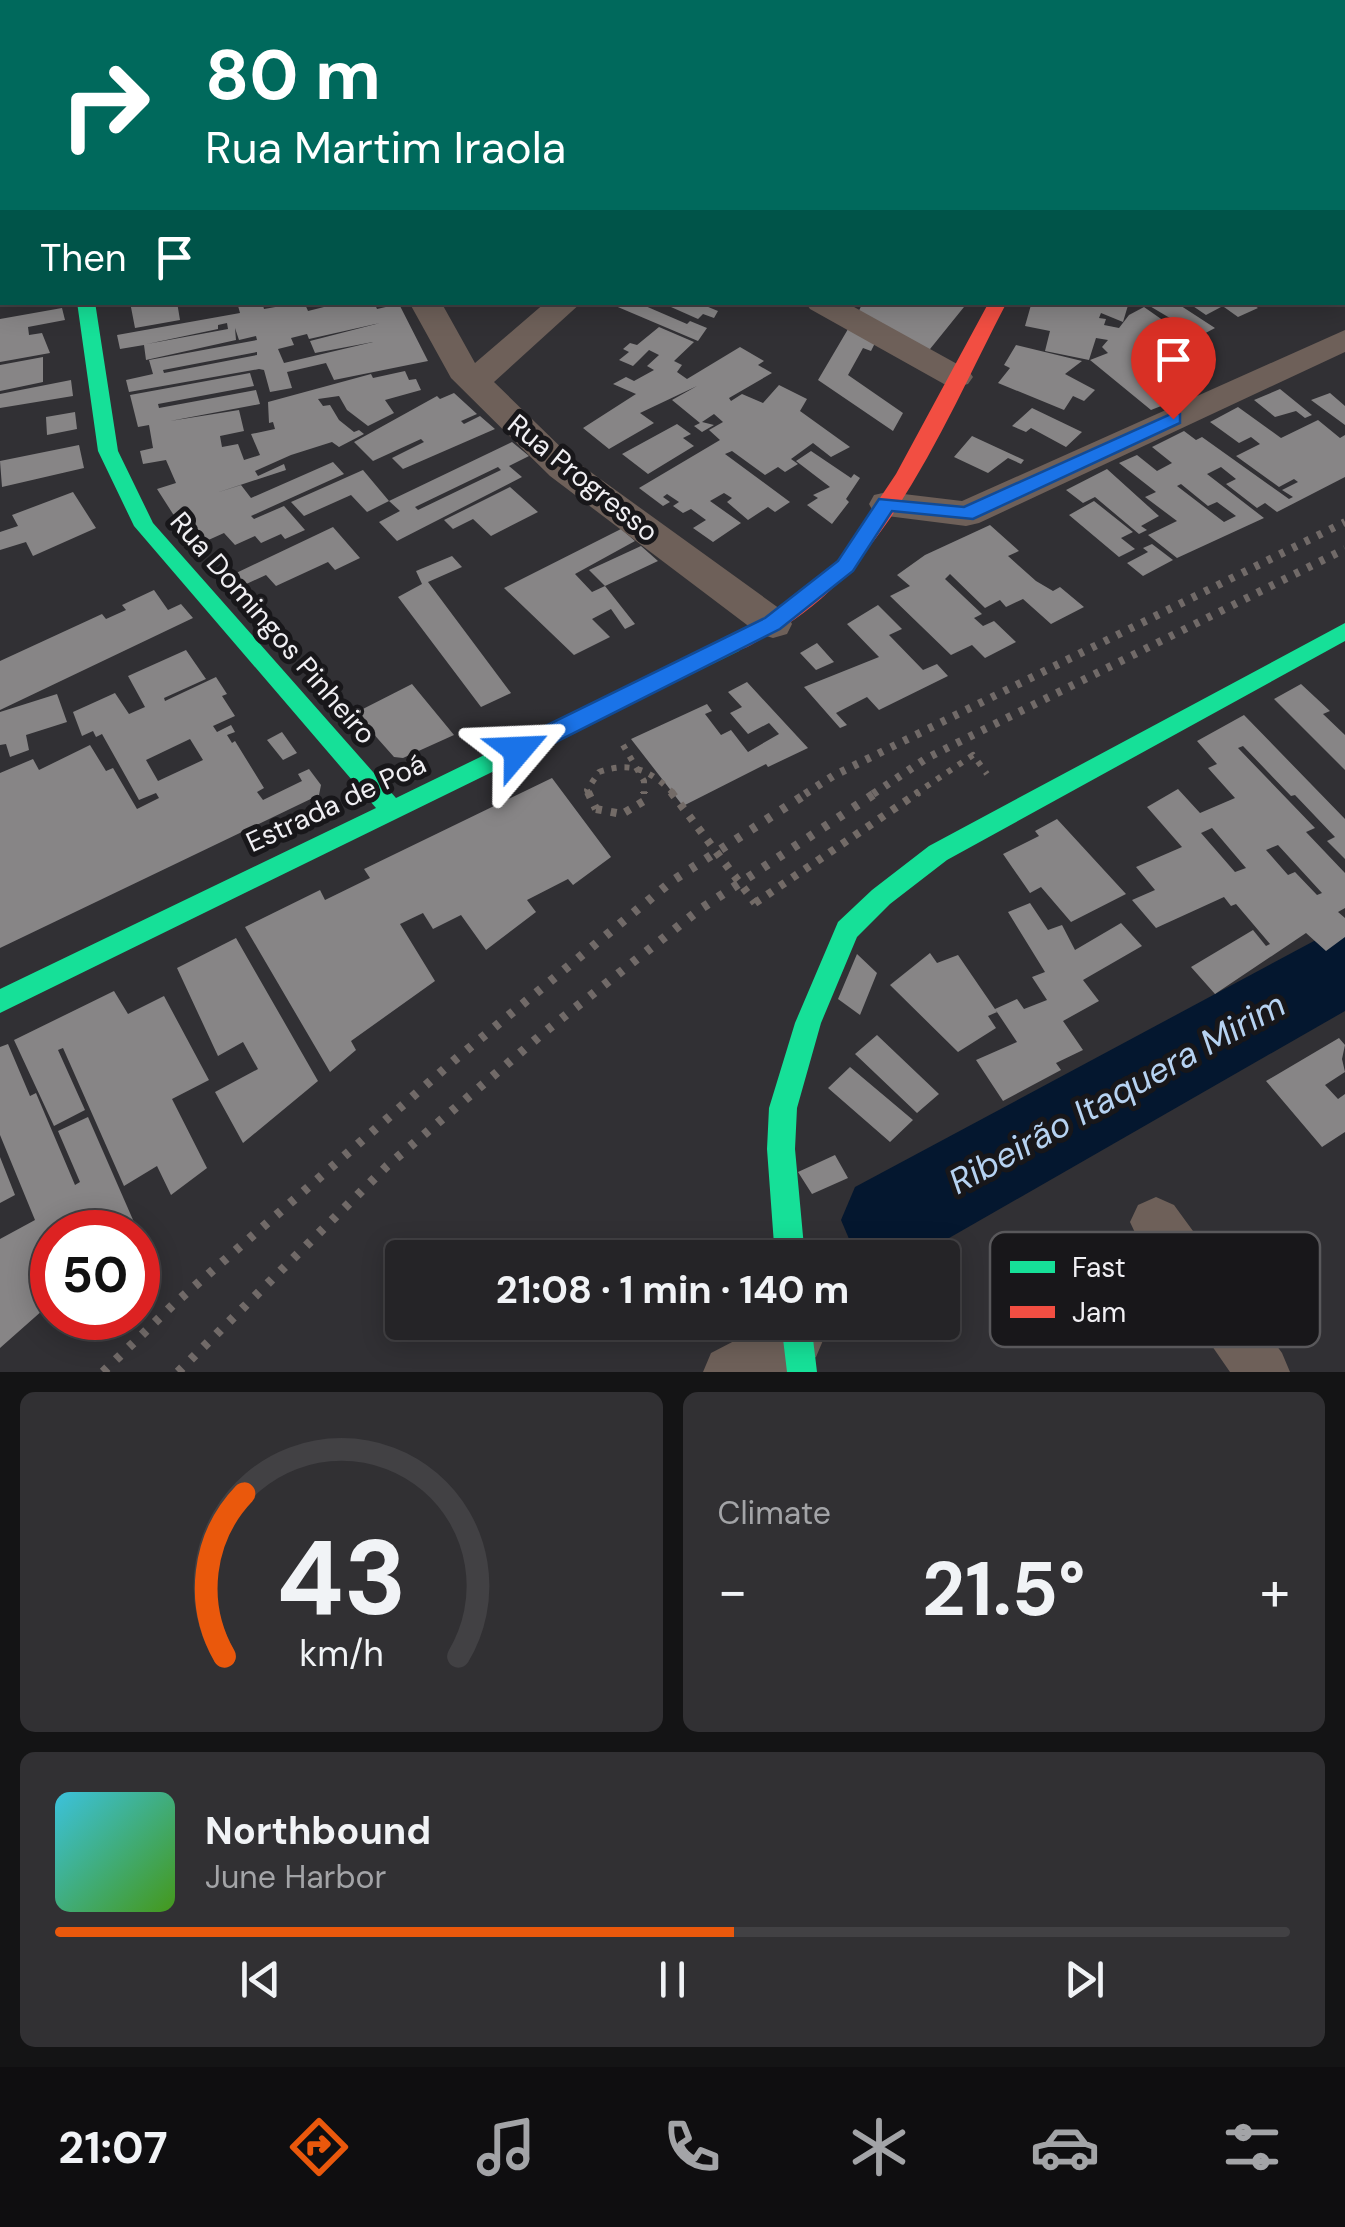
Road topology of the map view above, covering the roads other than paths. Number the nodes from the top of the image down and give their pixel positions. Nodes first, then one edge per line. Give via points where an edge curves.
1 (86, 305) edge
2 (427, 305) edge
3 (563, 305) edge
4 (826, 305) edge
5 (996, 305) edge
6 (1345, 340) edge
7 (956, 378) junction
8 (474, 382) junction
9 (887, 504) junction
10 (772, 624) junction
11 (1345, 631) edge
12 (391, 809) junction
13 (0, 1002) edge
14 (1156, 1222) dead end
15 (1163, 1232) edge
16 (789, 1240) edge
17 (798, 1344) edge
18 (1245, 1347) edge
19 (730, 1372) edge
20 (1263, 1372) edge

1 - 12 main road, Rua Domingos Pinheiro via 108,451 144,526
2 - 8 street, Rua Progresso
3 - 8 street
4 - 7 street
5 - 7 main road, Estrada de Poá
6 - 9 street via 966,514
7 - 9 main road, Estrada de Poá
8 - 10 street, Rua Progresso via 562,468
9 - 10 main road, Estrada de Poá via 846,566
10 - 12 main road, Estrada de Poá
11 - 16 main road via 938,853 847,930 808,1023 783,1108
12 - 13 main road, Estrada de Poá
14 - 15 street
17 - 19 street
18 - 20 street

